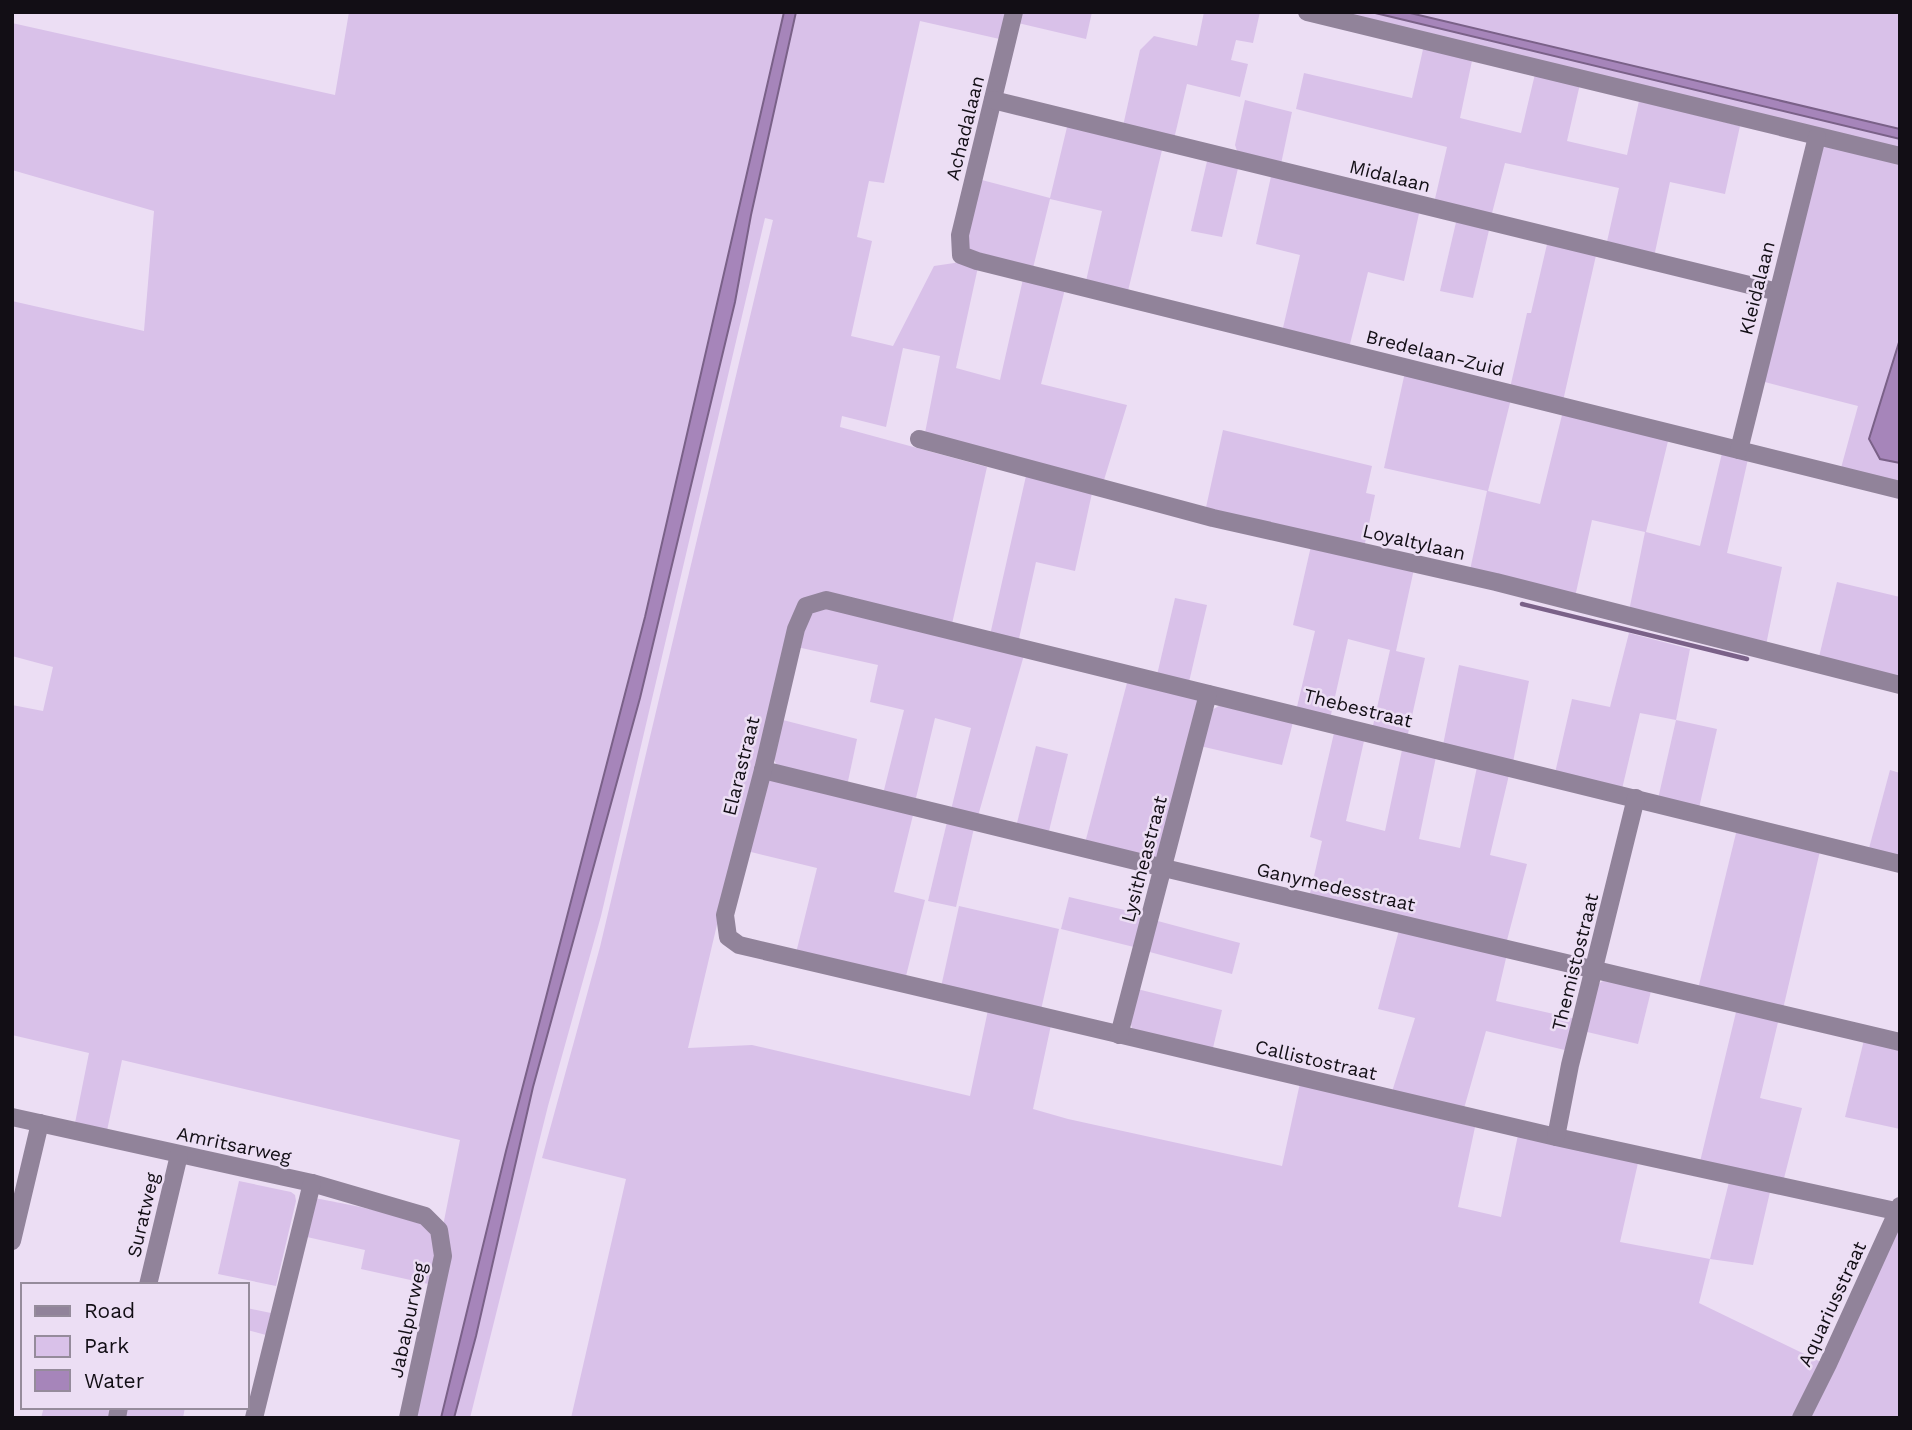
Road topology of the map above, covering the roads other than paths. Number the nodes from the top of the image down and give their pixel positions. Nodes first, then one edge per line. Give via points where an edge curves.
1 (1014, 12) edge
2 (1307, 12) edge
3 (993, 100) junction
4 (1817, 136) junction
5 (1900, 156) edge
6 (961, 255) joint
7 (1777, 292) junction
8 (919, 439) dead end
9 (1739, 450) junction
10 (1900, 490) edge
11 (806, 606) joint
12 (1900, 684) edge
13 (1208, 694) junction
14 (763, 770) junction
15 (1636, 798) junction
16 (1900, 864) edge
17 (1164, 868) junction
18 (729, 937) joint
19 (1595, 970) junction
20 (1119, 1035) junction
21 (1900, 1042) edge
22 (12, 1117) edge
23 (40, 1124) junction
24 (1556, 1137) junction
25 (179, 1155) junction
26 (312, 1183) junction
27 (1899, 1210) edge
28 (439, 1230) joint
29 (12, 1241) edge
30 (148, 1283) edge
31 (254, 1418) edge
32 (408, 1418) edge
33 (1801, 1418) edge

1 - 3 street, Achadalaan
2 - 4 street
3 - 6 street, Achadalaan via 960,235
3 - 7 street, Midalaan
4 - 5 street
4 - 7 street, Kleidalaan
6 - 9 street, Bredelaan-Zuid
7 - 9 street, Kleidalaan
8 - 12 street, Loyaltylaan via 1213,518 1496,582
9 - 10 street, Bredelaan-Zuid
11 - 13 street, Thebestraat via 826,600
11 - 14 street, Elarastraat via 796,629
13 - 15 street, Thebestraat
13 - 17 street, Lysitheastraat
14 - 17 street, Ganymedesstraat
14 - 18 street, Elarastraat via 724,915
15 - 16 street, Thebestraat
15 - 19 street, Themistostraat
17 - 19 street, Ganymedesstraat
17 - 20 street, Lysitheastraat
18 - 20 street, Callistostraat via 739,945
19 - 21 street, Ganymedesstraat
19 - 24 street, Themistostraat
20 - 24 street, Callistostraat
22 - 23 street, Amritsarweg
23 - 25 street, Amritsarweg
23 - 29 street
24 - 27 street, Callistostraat
25 - 26 street, Amritsarweg
25 - 30 street, Suratweg
26 - 28 street, Amritsarweg via 425,1216
26 - 31 street
27 - 33 street, Aquariusstraat
28 - 32 street, Jabalpurweg via 443,1256

